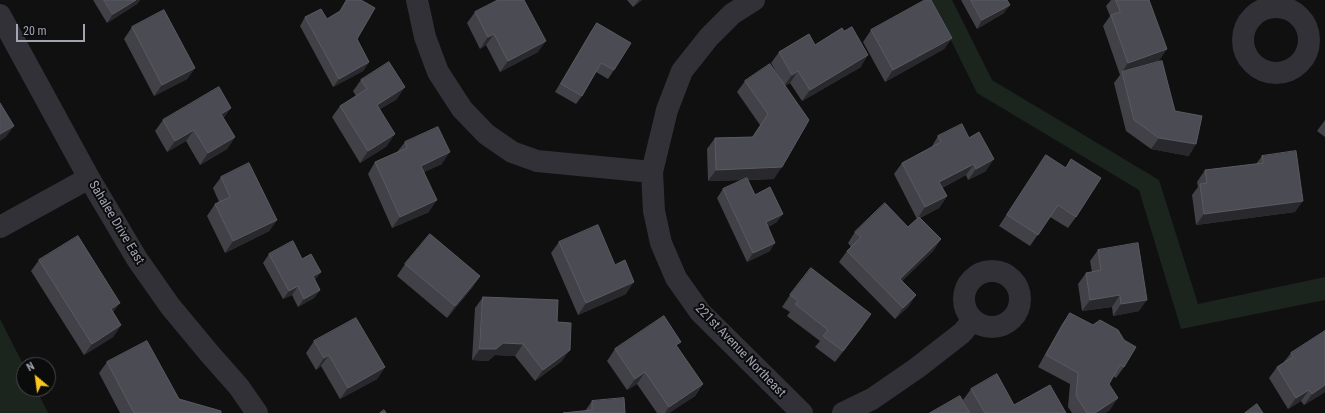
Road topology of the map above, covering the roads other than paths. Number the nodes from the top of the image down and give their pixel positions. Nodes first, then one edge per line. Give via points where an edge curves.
1 (417, 0) edge
2 (754, 0) edge
3 (0, 15) edge
4 (652, 172) junction
5 (89, 178) junction
6 (0, 227) edge
7 (973, 320) dead end
8 (257, 413) edge
9 (802, 413) edge
10 (843, 413) edge

1 - 4 street via 425,37 438,72 462,109 486,134 512,152 537,162
2 - 4 street, 221st Avenue Northeast via 732,14 708,37 682,71 667,110
3 - 5 street, Sahalee Drive East
4 - 9 street, 221st Avenue Northeast via 654,212 661,243 676,278 700,312
5 - 6 street
5 - 8 street, Sahalee Drive East via 170,306 239,387
7 - 10 street via 962,333 917,368 872,399

